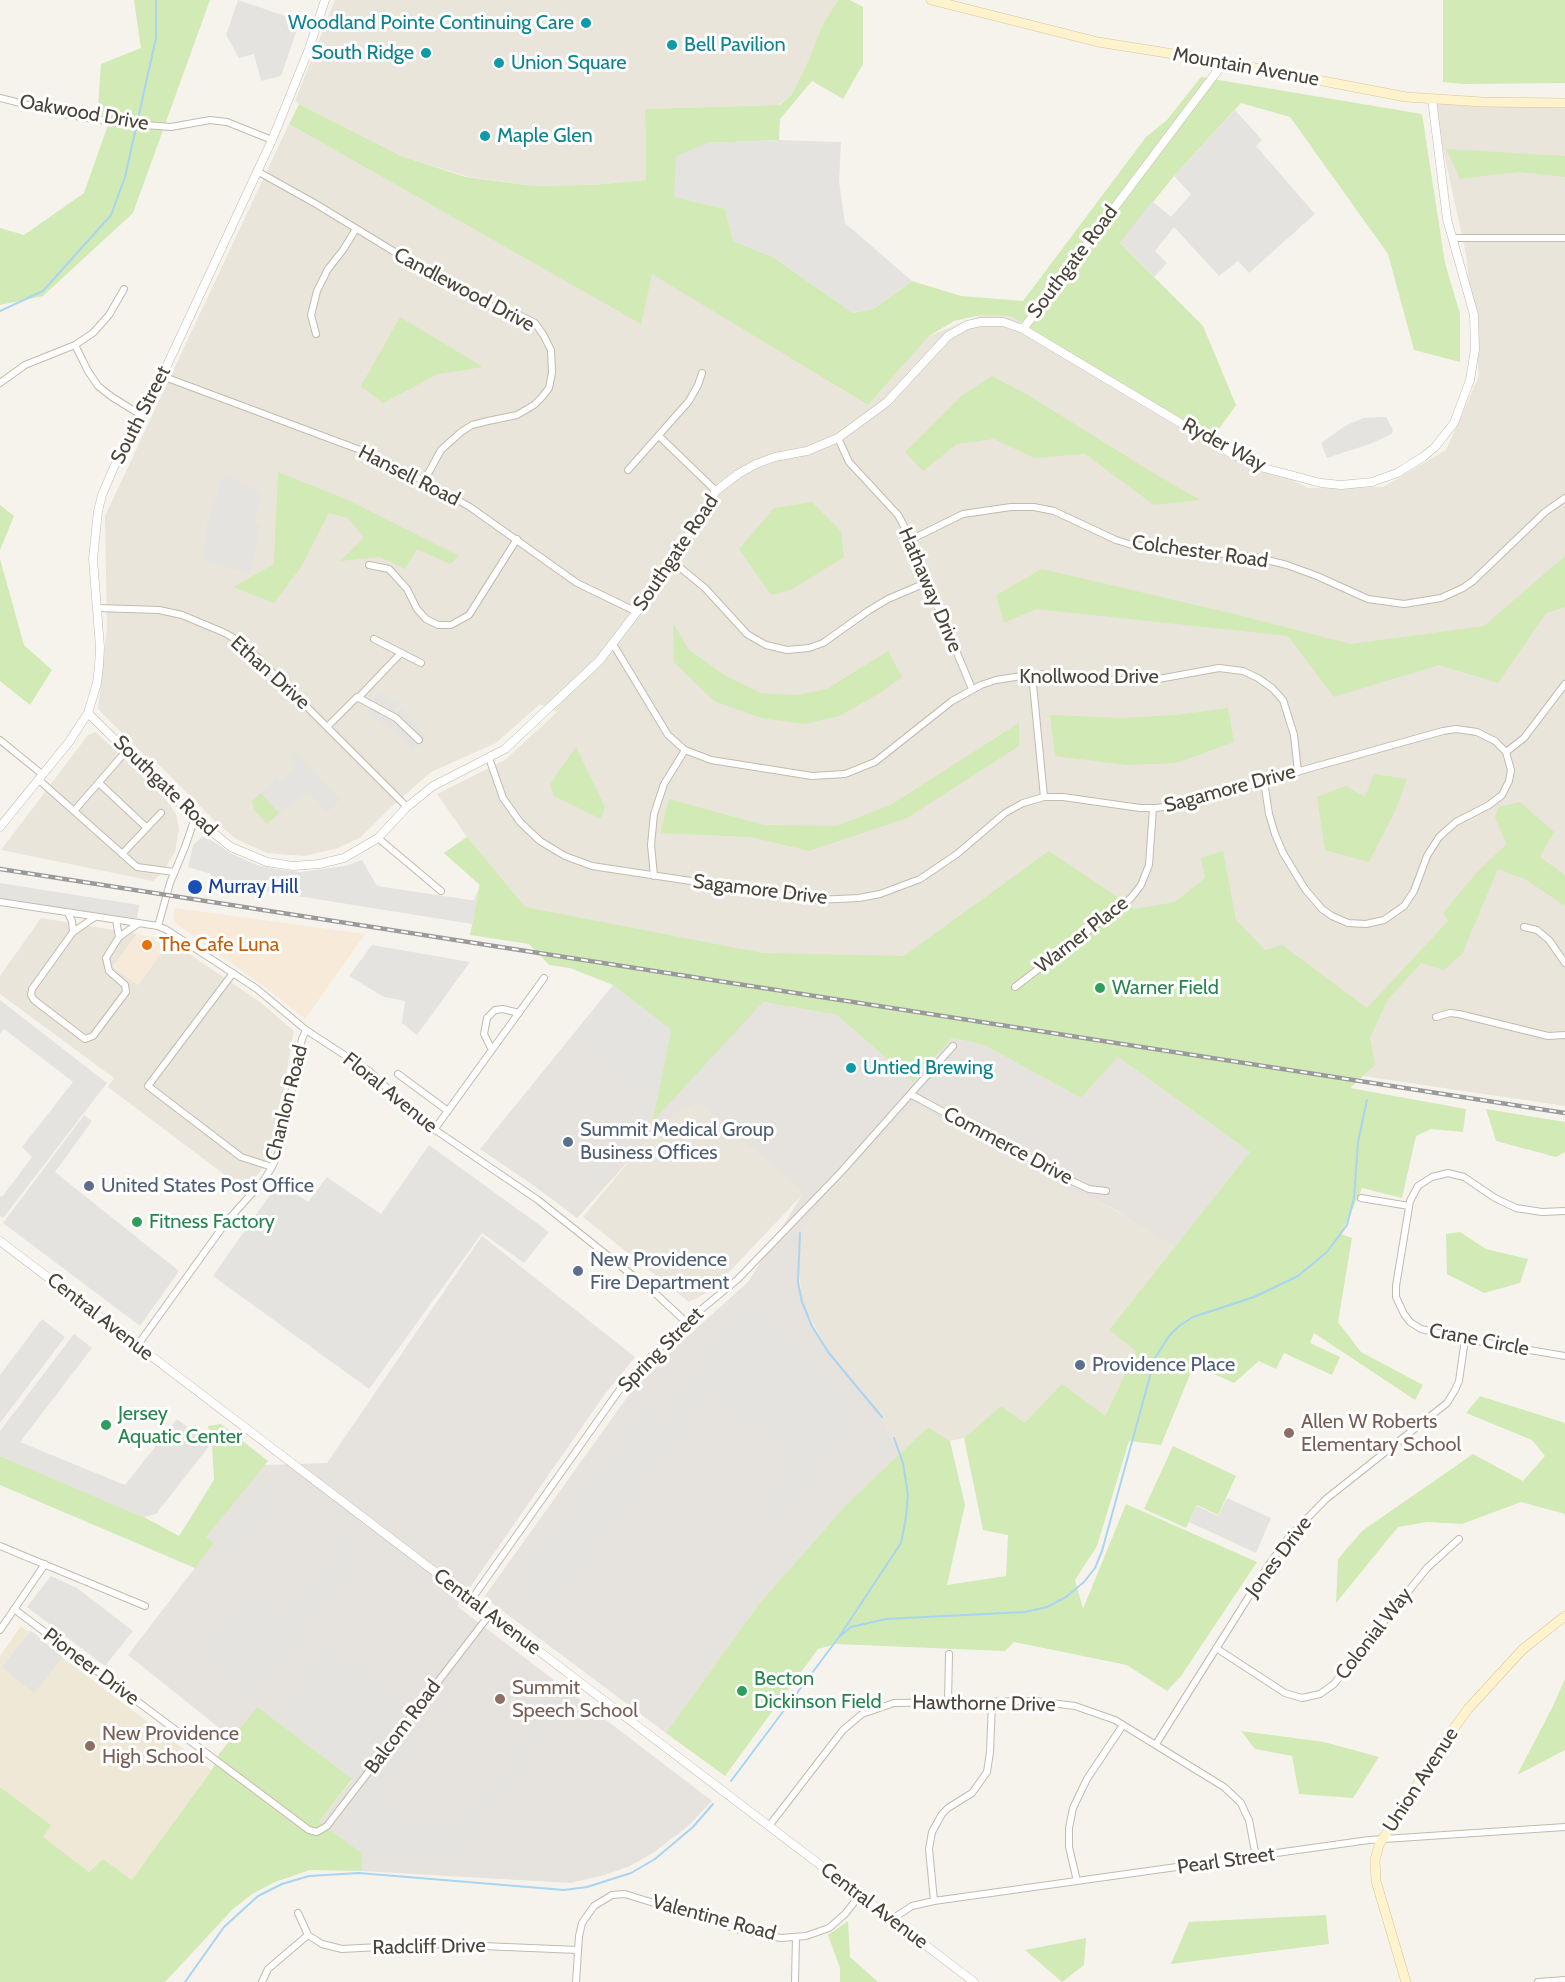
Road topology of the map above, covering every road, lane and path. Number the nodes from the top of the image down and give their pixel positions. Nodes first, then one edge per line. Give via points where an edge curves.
1 (325, 0) edge
2 (931, 0) edge
3 (1224, 62) junction
4 (0, 98) edge
5 (1432, 99) junction
6 (1565, 103) edge
7 (272, 140) junction
8 (257, 171) junction
9 (356, 229) junction
10 (1452, 238) junction
11 (1565, 238) edge
12 (124, 289) dead end
13 (1023, 329) junction
14 (316, 334) dead end
15 (75, 345) junction
16 (702, 372) dead end
17 (162, 376) junction
18 (0, 382) edge
19 (141, 415) junction
20 (659, 436) junction
21 (838, 438) junction
22 (628, 470) dead end
23 (424, 481) junction
24 (716, 491) junction
25 (1565, 498) edge
26 (517, 539) junction
27 (910, 540) junction
28 (672, 561) junction
29 (369, 565) dead end
30 (928, 582) junction
31 (97, 608) junction
32 (637, 612) junction
33 (374, 639) dead end
34 (613, 644) junction
35 (401, 653) junction
36 (420, 663) dead end
37 (1032, 675) junction
38 (1565, 684) edge
39 (972, 689) junction
40 (358, 698) junction
41 (88, 713) junction
42 (327, 727) junction
43 (419, 740) dead end
44 (0, 741) edge
45 (127, 750) junction
46 (685, 750) junction
47 (1506, 752) junction
48 (489, 758) junction
49 (1298, 771) junction
50 (41, 778) junction
51 (1264, 781) junction
52 (99, 783) junction
53 (1044, 797) junction
54 (407, 807) junction
55 (1153, 808) junction
56 (74, 812) junction
57 (161, 813) dead end
58 (195, 818) junction
59 (0, 827) edge
60 (147, 828) junction
61 (378, 838) junction
62 (122, 854) junction
63 (174, 872) junction
64 (654, 876) junction
65 (441, 891) dead end
66 (0, 902) edge
67 (68, 913) junction
68 (95, 917) junction
69 (116, 920) junction
70 (139, 923) junction
71 (158, 926) junction
72 (1524, 927) dead end
73 (73, 932) junction
74 (119, 937) junction
75 (1565, 963) edge
76 (233, 973) junction
77 (544, 978) dead end
78 (1016, 987) dead end
79 (519, 1013) junction
80 (1436, 1017) dead end
81 (306, 1030) junction
82 (1565, 1035) edge
83 (953, 1046) dead end
84 (492, 1050) junction
85 (398, 1074) dead end
86 (912, 1095) junction
87 (448, 1112) junction
88 (434, 1130) junction
89 (272, 1167) junction
90 (1106, 1191) dead end
91 (1361, 1198) dead end
92 (1408, 1206) junction
93 (1565, 1211) edge
94 (0, 1241) edge
95 (686, 1322) junction
96 (1465, 1339) junction
97 (137, 1346) junction
98 (1565, 1356) edge
99 (1459, 1539) dead end
100 (0, 1545) edge
101 (45, 1564) junction
102 (471, 1600) junction
103 (145, 1606) dead end
104 (14, 1609) junction
105 (490, 1614) junction
106 (1565, 1616) edge
107 (0, 1630) edge
108 (1216, 1648) junction
109 (949, 1654) dead end
110 (948, 1702) junction
111 (992, 1702) junction
112 (1123, 1725) junction
113 (1156, 1744) junction
114 (769, 1826) junction
115 (1565, 1827) edge
116 (313, 1832) joint
117 (1383, 1839) junction
118 (1256, 1857) junction
119 (1077, 1881) junction
120 (860, 1895) junction
121 (934, 1901) junction
122 (298, 1913) dead end
123 (892, 1919) junction
124 (308, 1935) junction
125 (796, 1937) junction
126 (579, 1950) junction
127 (1565, 1980) edge
128 (262, 1982) edge
129 (576, 1982) edge
130 (795, 1982) edge
131 (974, 1982) edge
132 (1406, 1982) edge
133 (1538, 1982) edge

1 - 7 street, South Street
2 - 3 main road, Mountain Avenue via 1098,42
3 - 5 main road, Mountain Avenue
3 - 13 street, Southgate Road
4 - 7 street, Oakwood Drive via 119,123 171,127 210,120 226,122
5 - 6 main road, Mountain Avenue
5 - 10 street, Ryder Way
7 - 8 street, South Street
8 - 9 street, Candlewood Drive
8 - 17 street, South Street
9 - 14 street via 317,291 311,315
9 - 23 street, Candlewood Drive via 462,294 535,323 551,350 549,388 534,405 517,415 472,425 461,432 441,450
10 - 11 street
10 - 13 street, Ryder Way via 1474,315 1475,349 1470,380 1454,423 1435,447 1397,473 1372,482 1321,483 1247,461
12 - 15 street via 102,325
13 - 21 street, Southgate Road via 988,321 954,332 887,402
15 - 18 street via 25,365
15 - 19 street via 98,386
16 - 20 street via 689,401
17 - 19 street, South Street
17 - 23 street, Hansell Road via 371,454
19 - 31 street, South Street via 114,467 98,511 93,559
20 - 22 street
20 - 24 street
21 - 24 street, Southgate Road via 807,451 756,464
21 - 27 street, Hathaway Drive via 849,462 898,515
23 - 26 street, Hansell Road
24 - 28 street, Southgate Road
25 - 27 street, Colchester Road via 1545,512 1473,581 1441,598 1411,604 1368,599 1317,576 1255,557 1116,540 1054,511 1034,507 963,514
26 - 29 street via 469,615 451,625 426,619 389,569
26 - 32 street, Hansell Road via 578,583
27 - 30 street, Hathaway Drive
28 - 30 street via 705,588 747,634 766,645 787,650 823,643 888,599
28 - 32 street, Southgate Road
30 - 39 street, Hathaway Drive
31 - 41 street, South Street via 99,666
31 - 42 street, Ethan Drive via 159,610 225,633 261,659
32 - 34 street, Southgate Road
33 - 35 street
34 - 46 street, Knollwood Drive via 664,729
34 - 48 street, Southgate Road via 521,736
35 - 36 street
35 - 40 street
37 - 39 street, Knollwood Drive via 1004,678
37 - 49 street, Knollwood Drive via 1154,680 1211,668 1243,672 1265,683 1283,700 1294,735
37 - 53 street
38 - 47 street via 1529,732
39 - 46 street, Knollwood Drive via 939,710 885,756 845,774 812,776 711,760
40 - 42 street
40 - 43 street via 396,718
41 - 45 street, Southgate Road
41 - 50 street, South Street
42 - 54 street, Ethan Drive
44 - 50 street
45 - 52 street
45 - 58 street, Southgate Road
46 - 64 street via 664,784 654,814
47 - 49 street, Sagamore Drive via 1495,741 1476,732 1449,729
47 - 51 street via 1511,774 1502,795 1447,829 1427,856 1407,902 1389,917 1366,924 1348,923 1332,916 1305,889 1275,834
48 - 54 street, Southgate Road via 434,786
48 - 64 street, Sagamore Drive via 507,804 540,841 592,866
49 - 51 street, Sagamore Drive
50 - 56 street
50 - 59 street, South Street
51 - 55 street, Sagamore Drive via 1180,805
52 - 56 street
52 - 60 street
53 - 55 street, Sagamore Drive
53 - 64 street, Sagamore Drive via 1005,813 920,879 880,894 816,900
54 - 61 street, Southgate Road
55 - 78 street, Warner Place via 1149,865 1141,885 1131,898
56 - 62 street
57 - 60 street
58 - 61 street, Southgate Road via 231,847 279,864 306,866 330,862
58 - 63 street
60 - 62 street
61 - 65 street
62 - 63 street via 138,867
63 - 71 street
66 - 67 street, Floral Avenue
67 - 68 street, Floral Avenue
67 - 73 street
68 - 69 street, Floral Avenue
68 - 73 street
69 - 70 street, Floral Avenue
69 - 74 street
70 - 71 street, Floral Avenue
70 - 74 street
71 - 76 street, Floral Avenue
72 - 75 street via 1537,930
73 - 74 street via 32,988 31,995 85,1039 93,1036 126,992 126,986 111,974 106,963
76 - 81 street, Floral Avenue
76 - 89 street via 148,1086 241,1157
77 - 79 street
79 - 84 street
79 - 84 street via 495,1010 487,1018 484,1035
80 - 82 street via 1459,1014 1548,1036
81 - 88 street, Floral Avenue via 369,1071 406,1110
81 - 89 street, Chanlon Road via 280,1149
83 - 86 street, Spring Street
84 - 87 street
85 - 87 street
86 - 90 street, Commerce Drive via 1074,1182
86 - 95 street, Spring Street via 738,1279
87 - 88 street
88 - 95 street, Floral Avenue via 538,1200
89 - 97 street, Chanlon Road via 227,1221
91 - 92 street
92 - 93 street, Crane Circle via 1424,1181 1448,1173 1464,1177 1516,1208
92 - 96 street, Crane Circle via 1396,1286 1399,1306 1410,1322 1421,1329
94 - 97 street, Central Avenue
95 - 102 street, Spring Street via 625,1382
96 - 98 street, Crane Circle
96 - 108 street, Jones Drive via 1458,1381 1447,1403 1326,1499 1289,1537
97 - 102 street, Central Avenue
99 - 108 street, Colonial Way via 1427,1568 1334,1684 1320,1694 1302,1698 1285,1693
100 - 101 street
101 - 103 street
101 - 104 street
102 - 105 street, Central Avenue
104 - 107 street
104 - 116 street, Pioneer Drive
105 - 114 street, Central Avenue
105 - 116 street, Balcom Road via 327,1827
106 - 117 main road, Union Avenue via 1522,1650 1468,1709
108 - 113 street, Jones Drive
109 - 110 street
110 - 111 street, Hawthorne Drive
110 - 114 street, Hawthorne Drive via 894,1703 862,1714 843,1730
111 - 112 street, Hawthorne Drive via 1035,1701 1075,1706
111 - 121 street via 987,1772 972,1793 942,1814 932,1832 929,1849
112 - 113 street, Hawthorne Drive
112 - 119 street via 1073,1808 1069,1847
113 - 118 street, Hawthorne Drive via 1241,1803 1249,1820
114 - 120 street, Central Avenue
115 - 117 street, Pearl Street
117 - 118 street, Pearl Street
117 - 132 main road, Union Avenue via 1375,1860 1376,1881
118 - 119 street, Pearl Street
119 - 121 street, Pearl Street
120 - 123 street, Central Avenue
120 - 125 street, Valentine Road via 829,1928
121 - 123 street, Pearl Street via 912,1906
122 - 124 street
123 - 131 street, Central Avenue
124 - 126 street, Radcliff Drive via 342,1949 435,1944
124 - 128 street via 268,1970
125 - 126 street, Valentine Road via 758,1934 618,1893 589,1911 580,1930
125 - 130 street
126 - 129 street
127 - 133 street

